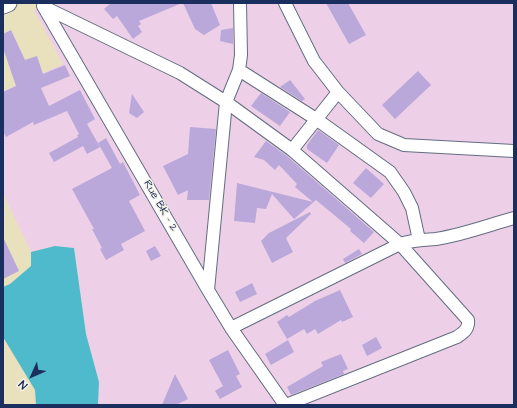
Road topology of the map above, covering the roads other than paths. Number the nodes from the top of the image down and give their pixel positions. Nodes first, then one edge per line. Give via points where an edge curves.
1 (8, 3) edge
2 (240, 3) edge
3 (285, 3) edge
4 (3, 5) edge
5 (43, 5) edge
6 (239, 70) junction
7 (338, 92) junction
8 (226, 102) junction
9 (316, 119) junction
10 (292, 150) junction
11 (514, 151) edge
12 (514, 218) edge
13 (419, 240) junction
14 (400, 244) junction
15 (208, 290) junction
16 (231, 328) junction
17 (285, 405) edge

1 - 4 main road
2 - 6 street via 242,43
3 - 7 street via 314,61
5 - 8 street via 180,73
5 - 15 street, Rue BK - 2
6 - 8 street
6 - 9 street
7 - 9 street
7 - 11 street via 378,134 395,143
8 - 10 street
8 - 15 street
9 - 10 street
9 - 13 street via 390,172 412,208
10 - 14 street
12 - 13 street via 448,236
13 - 14 street
14 - 16 street
14 - 17 street via 464,315 469,326 457,337
15 - 16 street, Rue BK - 2
16 - 17 street, Rue BK - 2

